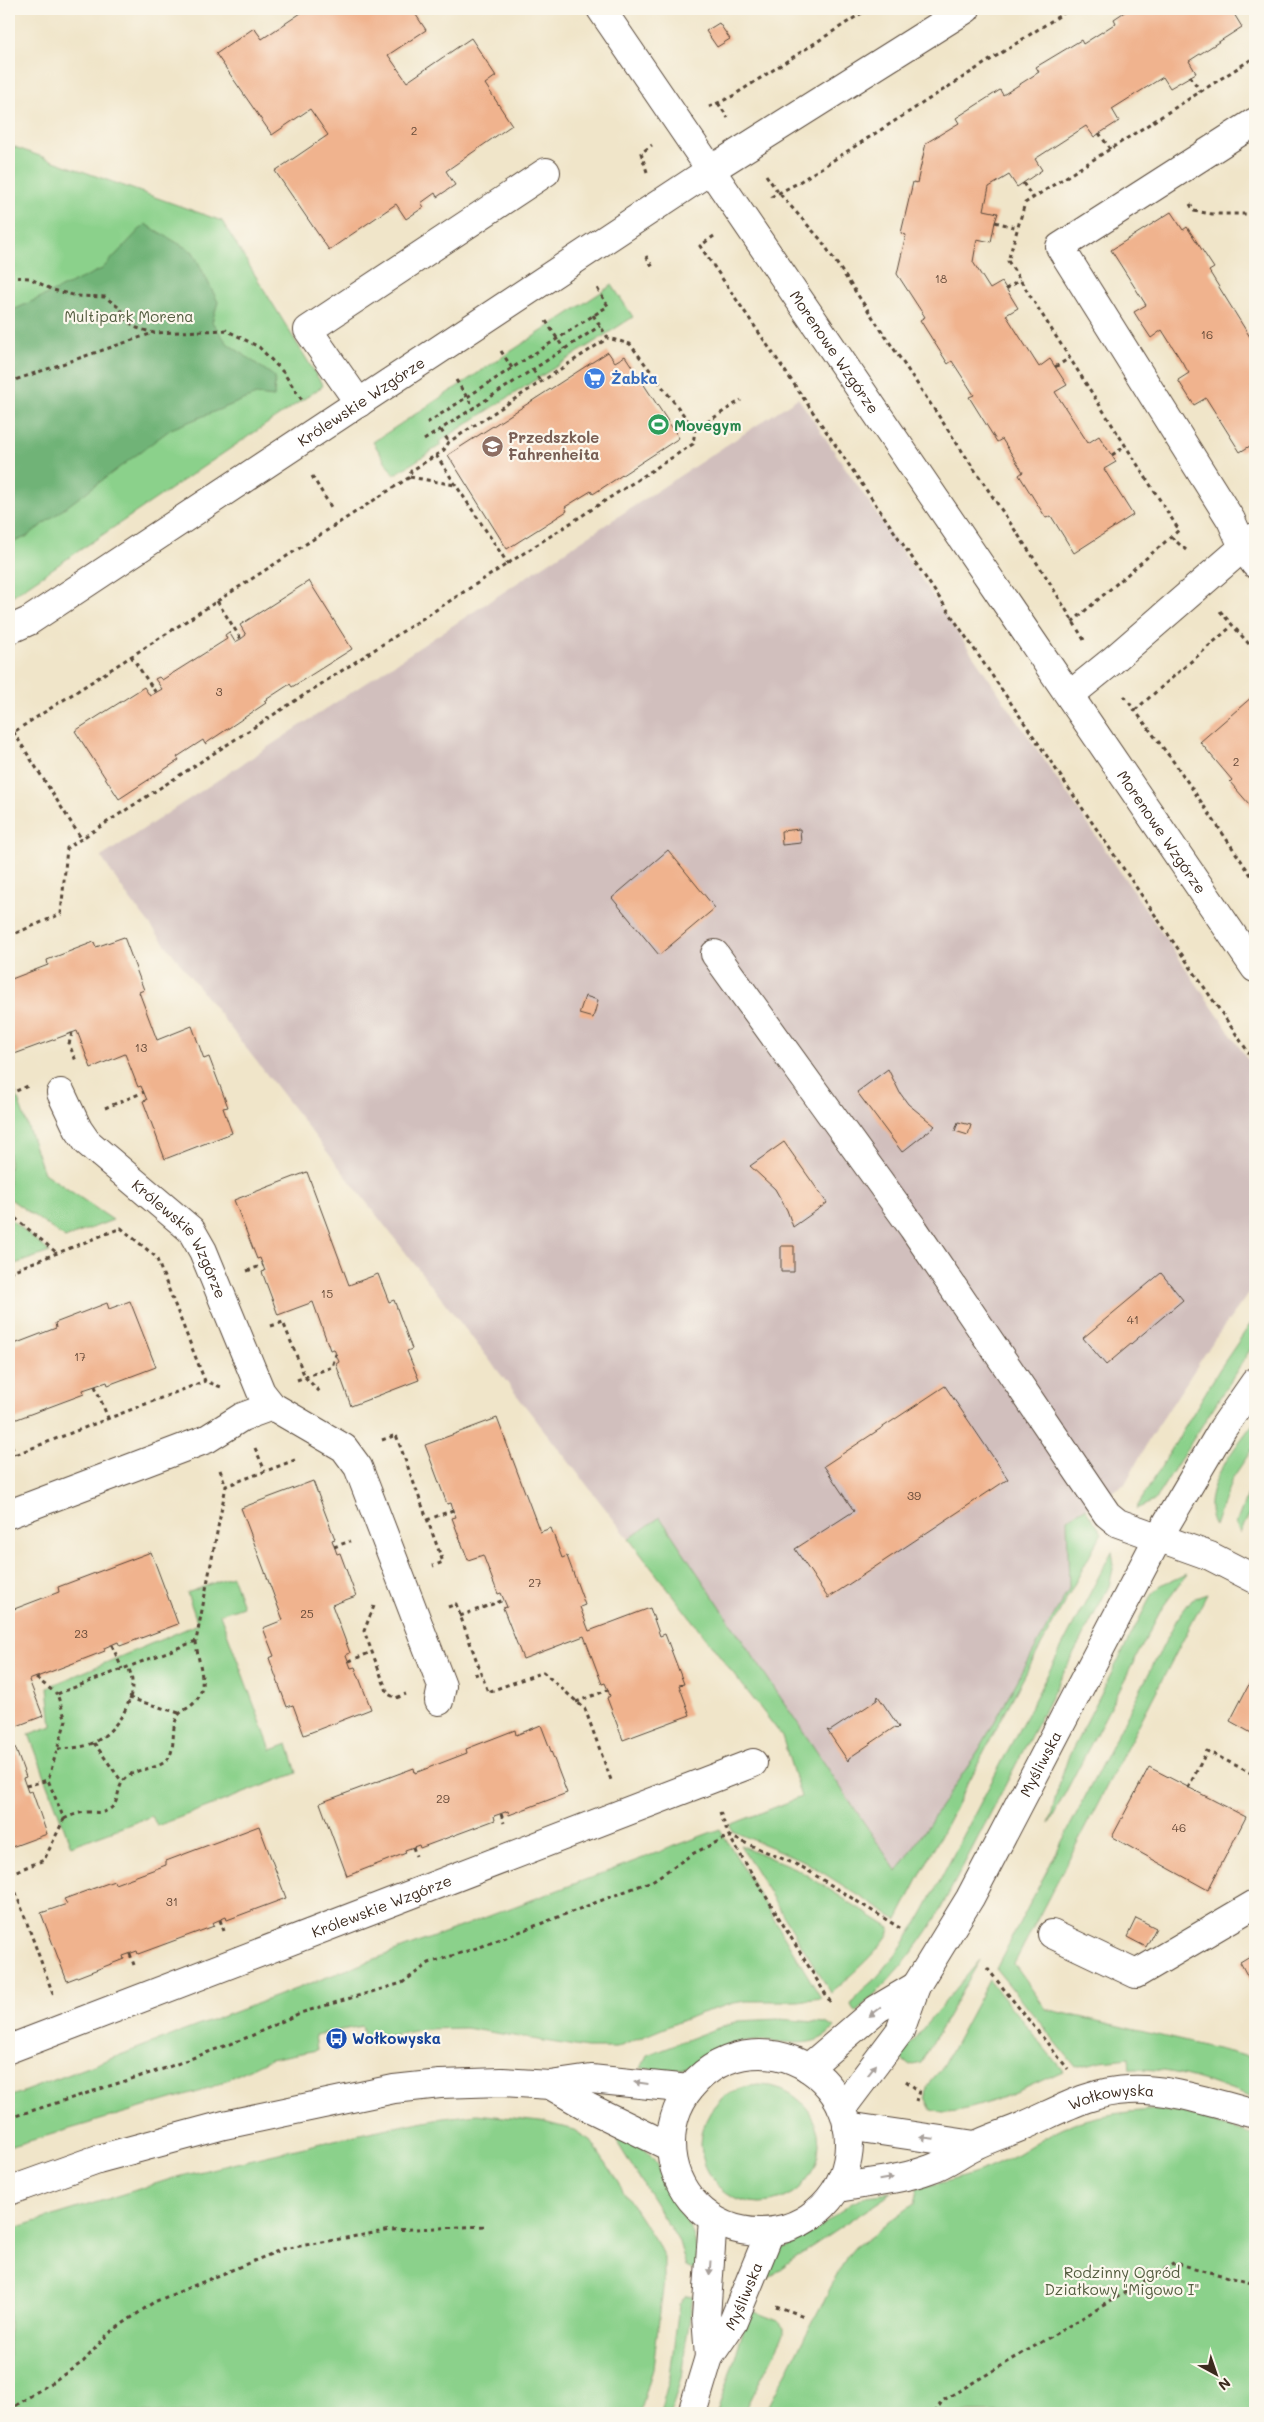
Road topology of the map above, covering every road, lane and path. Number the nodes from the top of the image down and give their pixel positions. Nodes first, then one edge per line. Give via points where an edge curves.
1 (601, 9) edge
2 (867, 9) edge
3 (966, 9) edge
4 (1070, 9) edge
5 (1190, 76) dead end
6 (1201, 92) dead end
7 (706, 109) dead end
8 (1255, 122) edge
9 (1099, 134) dead end
10 (1110, 149) dead end
11 (641, 153) dead end
12 (712, 169) junction
13 (546, 172) dead end
14 (650, 180) dead end
15 (1023, 183) dead end
16 (1033, 198) dead end
17 (1212, 214) dead end
18 (1255, 214) edge
19 (996, 222) dead end
20 (1018, 228) dead end
21 (700, 246) dead end
22 (646, 256) dead end
23 (654, 269) dead end
24 (9, 276) edge
25 (1020, 280) dead end
26 (597, 288) dead end
27 (1006, 289) dead end
28 (593, 315) junction
29 (546, 321) dead end
30 (600, 326) junction
31 (154, 332) junction
32 (608, 338) junction
33 (557, 339) junction
34 (564, 349) junction
35 (501, 350) dead end
36 (1070, 358) dead end
37 (1055, 367) dead end
38 (512, 368) junction
39 (532, 370) junction
40 (456, 380) dead end
41 (9, 382) edge
42 (541, 382) junction
43 (466, 397) junction
44 (741, 400) dead end
45 (303, 401) dead end
46 (359, 403) junction
47 (474, 408) junction
48 (427, 423) dead end
49 (441, 429) junction
50 (695, 430) junction
51 (424, 440) dead end
52 (449, 442) junction
53 (1126, 446) dead end
54 (436, 455) junction
55 (1112, 455) dead end
56 (310, 473) dead end
57 (410, 477) junction
58 (455, 485) junction
59 (331, 507) dead end
60 (1251, 549) edge
61 (508, 564) junction
62 (1198, 587) junction
63 (216, 601) junction
64 (1085, 613) dead end
65 (1072, 622) junction
66 (1232, 626) junction
67 (9, 630) edge
68 (241, 639) dead end
69 (1255, 651) edge
70 (131, 656) junction
71 (1103, 669) junction
72 (156, 693) dead end
73 (1070, 695) junction
74 (1135, 710) junction
75 (9, 725) edge
76 (13, 732) junction
77 (9, 735) edge
78 (81, 838) junction
79 (1255, 881) edge
80 (9, 936) edge
81 (715, 954) dead end
82 (1255, 968) edge
83 (72, 1033) dead end
84 (69, 1044) dead end
85 (1255, 1062) edge
86 (144, 1092) dead end
87 (61, 1093) dead end
88 (104, 1109) dead end
89 (9, 1213) edge
90 (57, 1253) junction
91 (263, 1265) dead end
92 (9, 1272) edge
93 (240, 1273) dead end
94 (336, 1354) dead end
95 (206, 1381) junction
96 (1255, 1382) edge
97 (95, 1386) dead end
98 (225, 1391) dead end
99 (325, 1397) dead end
100 (272, 1406) junction
101 (108, 1419) junction
102 (9, 1438) edge
103 (380, 1441) dead end
104 (15, 1454) junction
105 (9, 1457) edge
106 (300, 1459) dead end
107 (454, 1510) dead end
108 (9, 1514) edge
109 (427, 1520) junction
110 (357, 1538) dead end
111 (1158, 1538) junction
112 (334, 1548) dead end
113 (425, 1569) dead end
114 (1255, 1579) edge
115 (504, 1600) dead end
116 (440, 1610) dead end
117 (460, 1616) junction
118 (196, 1641) junction
119 (112, 1645) dead end
120 (372, 1652) dead end
121 (349, 1661) dead end
122 (128, 1667) junction
123 (122, 1669) junction
124 (36, 1678) dead end
125 (608, 1690) dead end
126 (57, 1694) junction
127 (129, 1698) junction
128 (439, 1701) dead end
129 (576, 1702) junction
130 (179, 1713) junction
131 (94, 1743) junction
132 (58, 1749) junction
133 (753, 1763) dead end
134 (1255, 1775) edge
135 (48, 1780) junction
136 (611, 1781) dead end
137 (122, 1782) junction
138 (26, 1786) dead end
139 (1188, 1788) dead end
140 (64, 1819) junction
141 (726, 1827) dead end
142 (729, 1836) junction
143 (1255, 1904) edge
144 (903, 1930) dead end
145 (1052, 1934) dead end
146 (987, 1968) dead end
147 (816, 1980) dead end
148 (916, 1986) junction
149 (66, 2028) junction
150 (9, 2049) edge
151 (808, 2068) junction
152 (1072, 2074) dead end
153 (550, 2085) junction
154 (689, 2089) junction
155 (1255, 2114) edge
156 (845, 2117) junction
157 (9, 2118) edge
158 (975, 2145) junction
159 (670, 2147) junction
160 (838, 2188) junction
161 (9, 2191) edge
162 (713, 2219) junction
163 (487, 2226) dead end
164 (770, 2232) junction
165 (1255, 2284) edge
166 (709, 2358) junction
167 (9, 2410) edge
168 (692, 2413) edge
169 (935, 2413) edge

1 - 12 street, Morenowe Wzgórze
2 - 7 path via 731,97
3 - 12 street, Królewskie Wzgórze
4 - 65 path via 796,184 778,192 821,240 1047,578
5 - 6 path
8 - 60 street via 1060,247
9 - 10 path
11 - 14 path
12 - 46 street, Królewskie Wzgórze
12 - 73 street, Morenowe Wzgórze
13 - 46 street via 308,330
15 - 16 path
17 - 18 path
19 - 20 path
21 - 85 path
22 - 23 path
24 - 31 path via 29,278 53,290 77,296 105,297 121,309 126,320
25 - 27 path
26 - 28 path via 608,306
28 - 30 path
28 - 33 path
29 - 33 path
30 - 32 path
30 - 34 path
31 - 41 path
31 - 45 path via 226,330 259,347 283,372
32 - 42 path
32 - 50 path via 630,344
33 - 34 path
33 - 38 path
34 - 39 path
35 - 38 path
36 - 37 path
38 - 43 path
39 - 42 path
39 - 47 path
40 - 43 path
42 - 52 path
43 - 47 path
43 - 48 path
44 - 50 path
46 - 67 street, Królewskie Wzgórze via 29,621
47 - 49 path
49 - 51 path
49 - 52 path
50 - 61 path via 694,444
52 - 54 path
53 - 55 path
54 - 57 path via 412,471
54 - 58 path
56 - 59 path
57 - 58 path
57 - 63 path
58 - 61 path
60 - 62 street
61 - 78 path
62 - 66 path
62 - 71 street
63 - 68 path
63 - 70 path
64 - 65 path
65 - 71 path
66 - 69 path
66 - 74 path
70 - 72 path
70 - 76 path
71 - 73 street
71 - 74 path
73 - 82 street, Morenowe Wzgórze
74 - 79 path
75 - 76 path
76 - 77 path
76 - 78 path
78 - 80 path via 67,848 60,914
81 - 111 street via 913,1228 1096,1501 1118,1522
83 - 84 path
86 - 88 path
87 - 100 street, Królewskie Wzgórze via 87,1142 190,1230 203,1251 261,1392
89 - 90 path
90 - 92 path
90 - 95 path via 121,1228 156,1256
91 - 93 path
94 - 99 path via 332,1367 305,1377
95 - 98 path
95 - 101 path
96 - 111 street, Myśliwska via 1223,1428
97 - 101 path
100 - 108 street via 242,1417 207,1440
100 - 128 street, Królewskie Wzgórze via 336,1442 358,1467 442,1686
101 - 104 path
102 - 104 path
103 - 109 path via 396,1435
104 - 105 path
106 - 118 path via 226,1486
107 - 109 path
109 - 113 path via 443,1562
110 - 112 path
111 - 114 street via 1210,1556
111 - 148 street, Myśliwska via 970,1898
115 - 117 path
116 - 117 path via 456,1604
117 - 129 path via 488,1692 542,1672
118 - 122 path
118 - 130 path via 204,1685 193,1704
119 - 123 path
120 - 121 path
122 - 123 path
122 - 127 path via 132,1681
123 - 126 path
124 - 126 path
125 - 129 path
126 - 132 path via 66,1720
127 - 130 path
127 - 131 path via 116,1725
129 - 136 path via 585,1710
130 - 137 path via 173,1729 172,1751 167,1760 132,1774
131 - 132 path
131 - 137 path
132 - 135 path
133 - 149 street, Królewskie Wzgórze
134 - 139 path via 1208,1751
135 - 138 path
135 - 140 path
137 - 140 path via 110,1810 77,1813
140 - 149 path via 44,1860 9,1874
141 - 142 path
142 - 144 path via 802,1867
142 - 147 path
142 - 157 path via 694,1853 652,1881 480,1947 429,1963 402,1983 300,2013 252,2036 166,2068
143 - 145 street via 1136,1974
146 - 152 path
148 -> 151 street, Myśliwska via 878,2010
156 -> 148 street, Myśliwska via 900,2031
149 - 150 street, Królewskie Wzgórze
151 - 154 street via 784,2057 758,2054 731,2058 708,2070
151 - 156 street via 828,2086
154 -> 153 street via 591,2079
153 - 159 street
153 - 161 street via 502,2082 440,2084 364,2094 224,2125 116,2154
154 - 159 street via 672,2126
155 - 158 street, Wołkowyska via 1201,2098 1130,2090 1072,2102
158 -> 156 street
156 - 160 street via 849,2147
160 -> 158 street, Wołkowyska via 932,2169
159 - 162 street via 682,2188 696,2206
160 - 164 street via 809,2218
162 - 164 street via 731,2228
162 -> 166 street, Myśliwska via 706,2317
163 - 167 path via 390,2230 283,2249 154,2302 108,2334 82,2362
164 - 166 street, Myśliwska via 733,2322
165 - 169 path via 1175,2264 942,2401
166 - 168 street, Myśliwska

